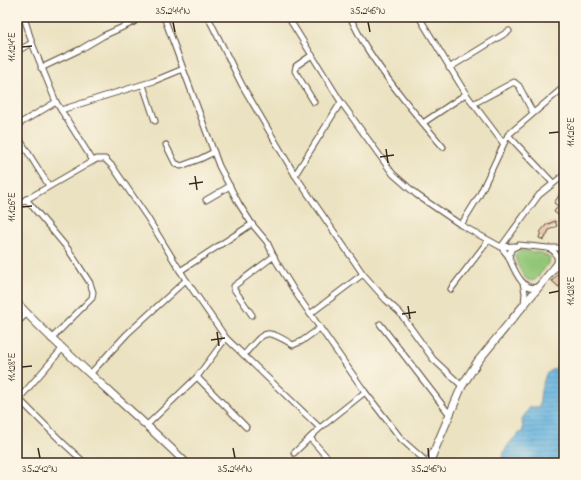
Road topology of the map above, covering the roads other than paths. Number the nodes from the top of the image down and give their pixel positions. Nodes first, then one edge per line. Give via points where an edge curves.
1 (24, 17) edge
2 (164, 17) edge
3 (208, 17) edge
4 (288, 17) edge
5 (350, 17) edge
6 (418, 17) edge
7 (134, 22) dead end
8 (509, 31) dead end
9 (32, 43) junction
10 (17, 51) edge
11 (312, 55) junction
12 (42, 68) junction
13 (449, 68) junction
14 (183, 69) junction
15 (143, 85) junction
16 (564, 87) edge
17 (466, 94) junction
18 (56, 102) junction
19 (314, 102) dead end
20 (341, 102) junction
21 (473, 104) junction
22 (61, 110) junction
23 (533, 113) junction
24 (155, 120) dead end
25 (423, 123) junction
26 (17, 125) edge
27 (17, 135) edge
28 (508, 135) junction
29 (503, 143) junction
30 (166, 145) dead end
31 (443, 147) dead end
32 (214, 152) junction
33 (93, 161) junction
34 (295, 175) junction
35 (564, 175) edge
36 (553, 183) junction
37 (49, 186) junction
38 (230, 186) junction
39 (26, 199) junction
40 (206, 200) dead end
41 (17, 205) edge
42 (252, 224) junction
43 (461, 225) junction
44 (488, 241) junction
45 (516, 246) junction
46 (500, 247) junction
47 (548, 248) junction
48 (564, 248) edge
49 (274, 256) junction
50 (564, 256) edge
51 (509, 258) junction
52 (557, 264) junction
53 (180, 271) junction
54 (363, 274) junction
55 (186, 280) junction
56 (522, 282) junction
57 (539, 286) junction
58 (451, 289) dead end
59 (17, 304) edge
60 (524, 304) junction
61 (26, 314) junction
62 (310, 314) junction
63 (252, 315) dead end
64 (17, 323) edge
65 (380, 324) dead end
66 (320, 328) junction
67 (226, 338) junction
68 (51, 339) junction
69 (62, 349) junction
70 (244, 355) junction
71 (90, 374) junction
72 (197, 377) junction
73 (462, 386) junction
74 (365, 392) junction
75 (18, 400) edge
76 (450, 415) junction
77 (146, 426) junction
78 (246, 427) dead end
79 (320, 428) junction
80 (310, 438) junction
81 (294, 453) dead end
82 (85, 463) edge
83 (186, 463) edge
84 (332, 463) edge
85 (429, 463) edge

1 - 9 street
2 - 14 street
3 - 34 street via 242,85
4 - 11 street
5 - 25 street via 378,66
6 - 13 street
7 - 12 street
8 - 13 street
9 - 10 street
9 - 12 street
11 - 19 street via 296,66 295,71
11 - 20 street
12 - 18 street
13 - 17 street
14 - 15 street
14 - 32 street
15 - 22 street
15 - 24 street
16 - 23 street
17 - 21 street
17 - 25 street
18 - 22 street
18 - 26 street
20 - 34 street
20 - 43 street via 393,174 417,195
21 - 23 street via 514,82 519,86
21 - 29 street
22 - 33 street
23 - 28 street
25 - 31 street
27 - 37 street
28 - 29 street
28 - 36 street
29 - 43 street via 479,196
30 - 32 street via 175,163 181,166
32 - 38 street
33 - 37 street
33 - 53 street via 105,159 113,167
34 - 54 street
35 - 36 street
36 - 46 street via 539,195
37 - 39 street
38 - 40 street
38 - 42 street
39 - 41 street
39 - 68 street via 68,249 93,292 92,298
42 - 49 street via 268,242
42 - 53 street
43 - 44 street
44 - 46 street
44 - 58 street
45 - 46 street
45 - 47 street
45 - 51 street via 509,251
46 - 51 street
47 - 48 street
47 - 52 street via 557,256
49 - 62 street
49 - 63 street via 234,286
50 - 52 street
51 - 56 street
52 - 57 street
53 - 55 street
54 - 62 street
54 - 73 street via 400,313 433,359
55 - 67 street
55 - 71 street via 127,334
56 - 57 street via 532,288
56 - 60 street
57 - 60 street
59 - 61 street
60 - 73 street via 478,361
61 - 64 street
61 - 68 street
62 - 66 street
65 - 76 street
66 - 70 street via 293,345 277,335 264,334
66 - 74 street
67 - 70 street
67 - 72 street
68 - 69 street
69 - 71 street
69 - 75 street
70 - 79 street
71 - 77 street
72 - 77 street
72 - 78 street
73 - 76 street
74 - 79 street
74 - 85 street via 402,440
75 - 82 street
76 - 85 street
77 - 83 street
79 - 80 street
80 - 81 street
80 - 84 street

